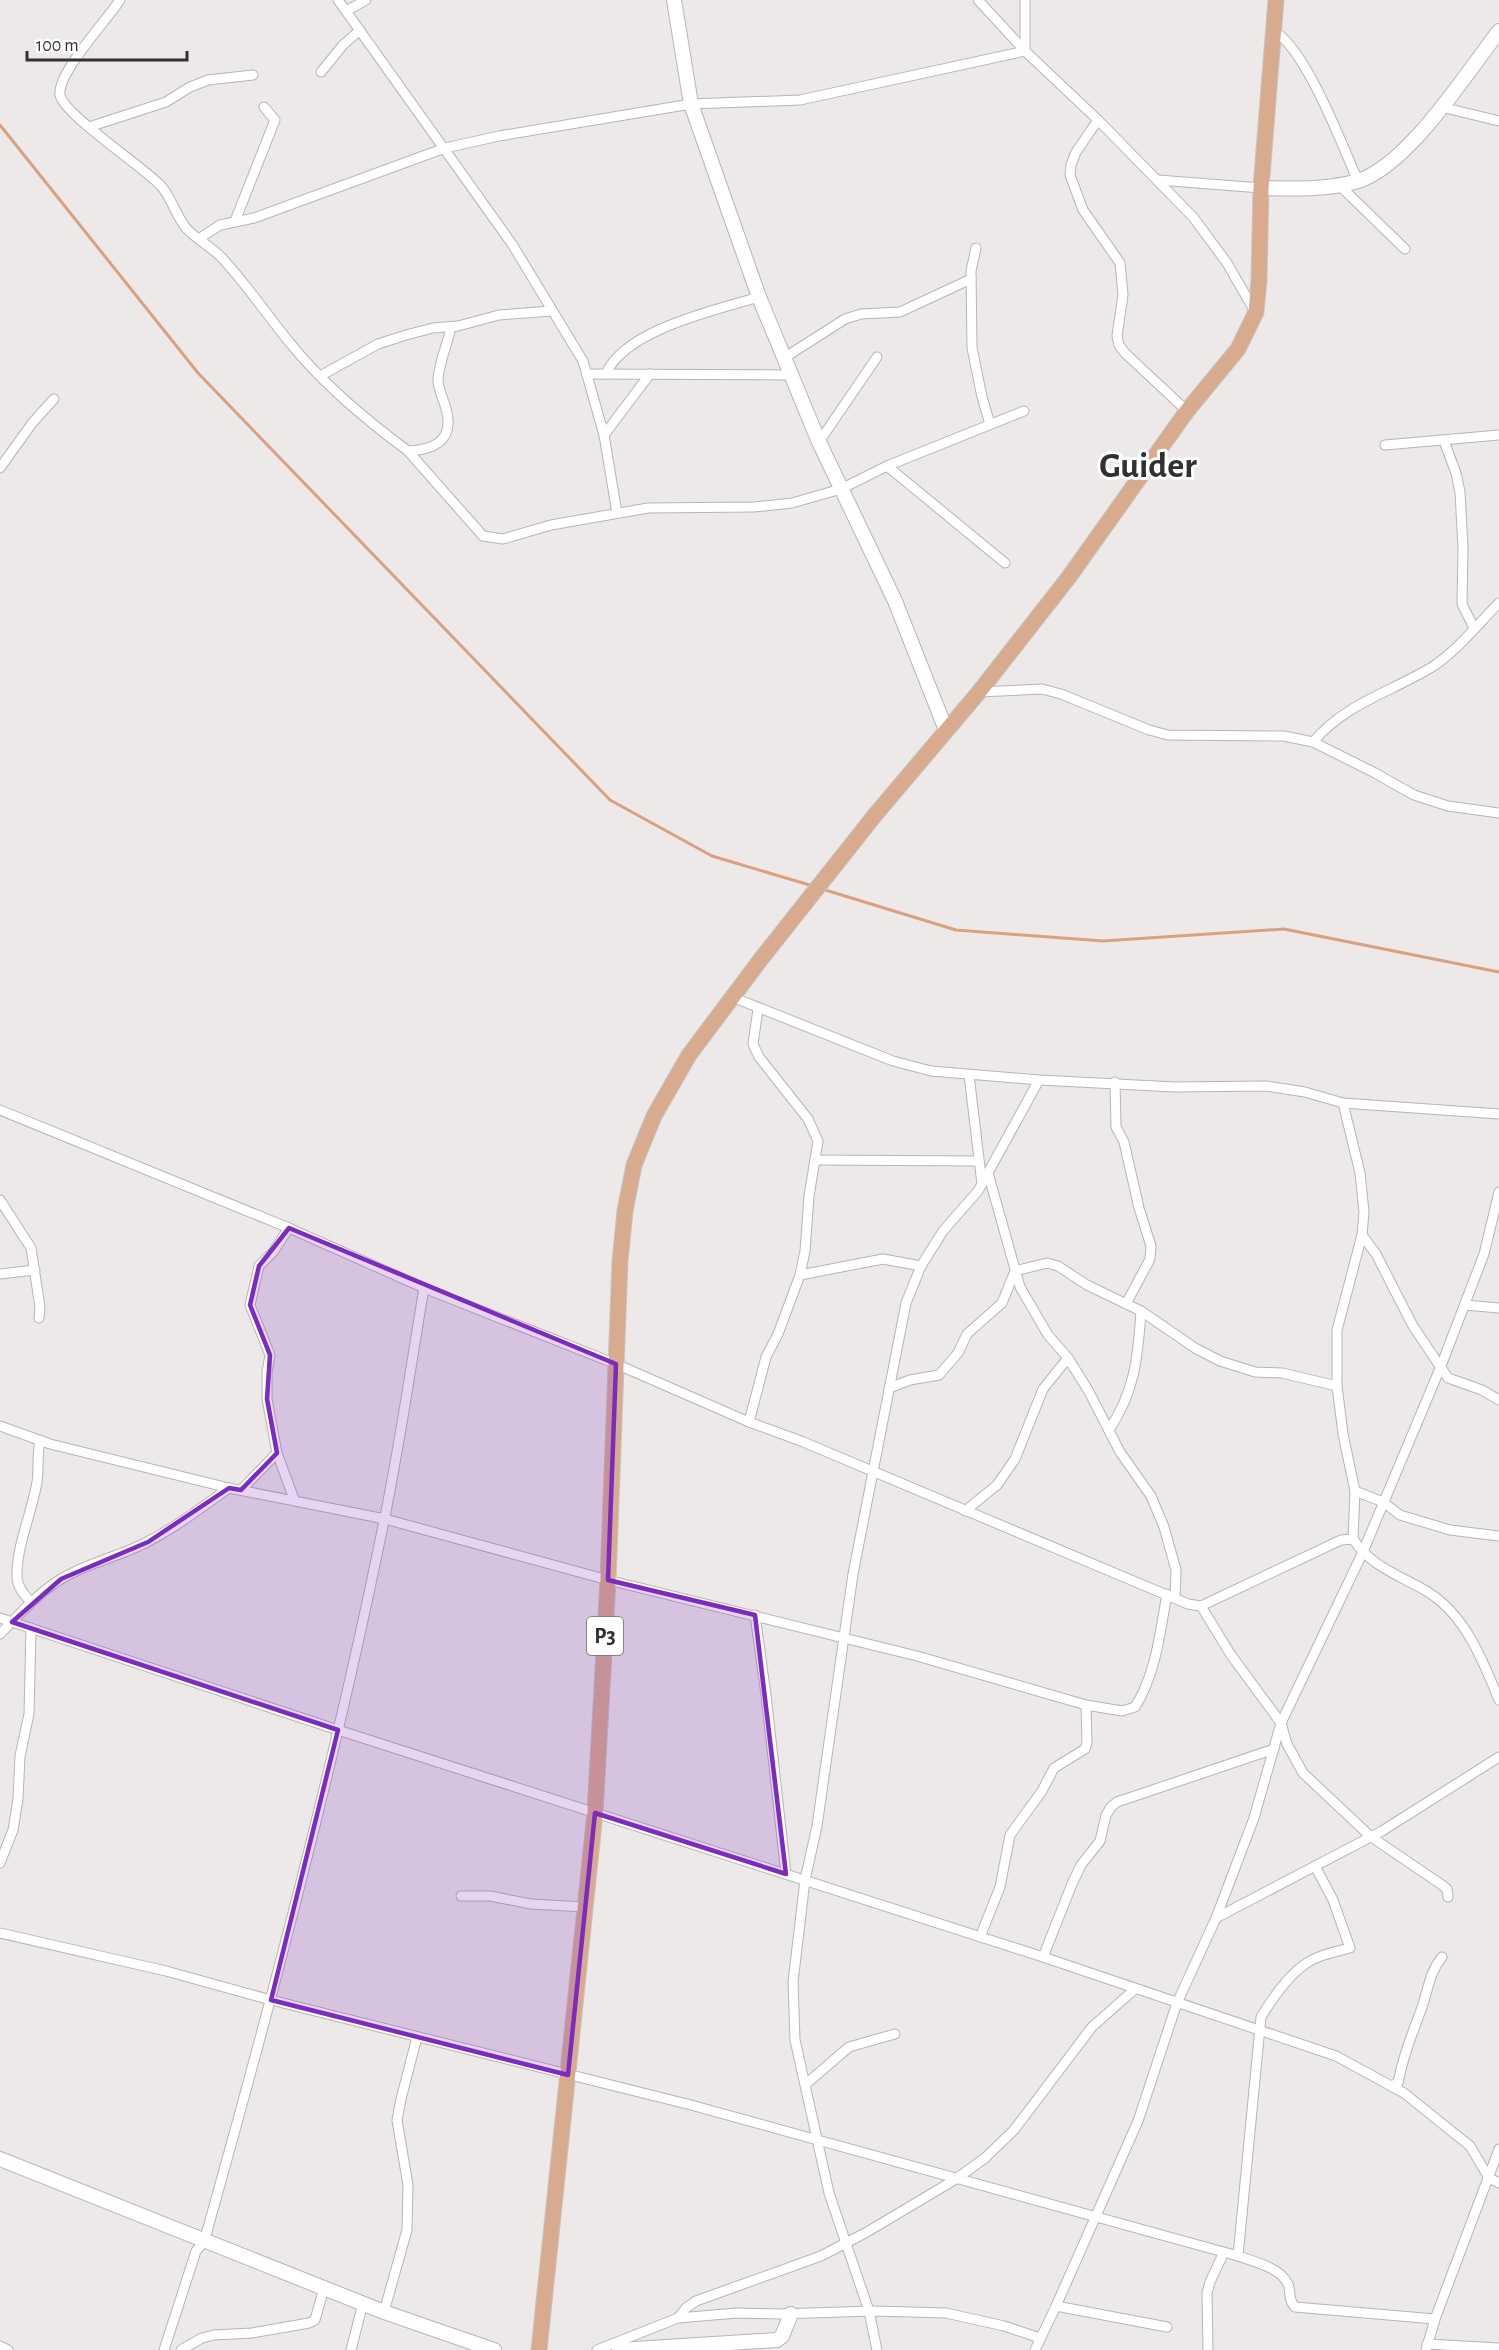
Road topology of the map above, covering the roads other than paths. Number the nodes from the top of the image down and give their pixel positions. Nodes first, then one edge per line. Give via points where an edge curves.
1 (120, 0) edge
2 (338, 0) edge
3 (366, 0) edge
4 (674, 0) edge
5 (978, 0) edge
6 (1025, 0) edge
7 (1276, 0) edge
8 (346, 11) junction
9 (360, 30) junction
10 (1274, 31) junction
11 (1499, 31) edge
12 (1025, 51) junction
13 (321, 72) dead end
14 (254, 75) dead end
15 (691, 104) junction
16 (264, 107) dead end
17 (1441, 107) junction
18 (1098, 120) junction
19 (1499, 121) edge
20 (88, 127) junction
21 (445, 148) junction
22 (1158, 180) junction
23 (1358, 181) junction
24 (1339, 185) junction
25 (1261, 188) junction
26 (235, 221) junction
27 (200, 238) junction
28 (976, 248) dead end
29 (1405, 249) dead end
30 (971, 279) junction
31 (759, 297) junction
32 (552, 311) junction
33 (1256, 312) junction
34 (451, 327) junction
35 (877, 357) dead end
36 (784, 358) junction
37 (587, 375) junction
38 (606, 375) junction
39 (650, 375) junction
40 (790, 375) junction
41 (320, 376) junction
42 (54, 399) dead end
43 (1024, 411) dead end
44 (1187, 411) junction
45 (990, 424) junction
46 (604, 435) junction
47 (1499, 435) edge
48 (1444, 441) junction
49 (819, 442) junction
50 (1385, 445) dead end
51 (408, 451) junction
52 (887, 466) junction
53 (0, 468) edge
54 (841, 489) junction
55 (617, 513) junction
56 (1005, 563) dead end
57 (1499, 603) edge
58 (1474, 628) junction
59 (979, 692) junction
60 (946, 730) junction
61 (1312, 742) junction
62 (1499, 813) edge
63 (732, 997) junction
64 (758, 1009) junction
65 (969, 1075) junction
66 (1039, 1080) junction
67 (1116, 1082) junction
68 (1344, 1103) junction
69 (0, 1110) edge
70 (1499, 1114) edge
71 (815, 1160) junction
72 (978, 1161) junction
73 (988, 1173) junction
74 (982, 1184) junction
75 (1499, 1192) edge
76 (0, 1200) edge
77 (289, 1228) junction
78 (1362, 1235) junction
79 (921, 1266) junction
80 (35, 1270) junction
81 (1016, 1271) junction
82 (0, 1274) edge
83 (800, 1275) junction
84 (424, 1288) junction
85 (1126, 1304) junction
86 (1465, 1305) junction
87 (1499, 1308) edge
88 (1141, 1311) junction
89 (39, 1318) dead end
90 (1068, 1358) junction
91 (616, 1364) junction
92 (1441, 1366) junction
93 (1337, 1386) junction
94 (889, 1388) junction
95 (1499, 1400) edge
96 (748, 1422) junction
97 (0, 1426) edge
98 (1109, 1430) junction
99 (40, 1440) junction
100 (278, 1452) junction
101 (872, 1471) junction
102 (229, 1488) junction
103 (241, 1490) junction
104 (1355, 1491) junction
105 (294, 1499) junction
106 (1383, 1502) junction
107 (965, 1511) junction
108 (385, 1519) junction
109 (1499, 1536) edge
110 (1353, 1539) junction
111 (1362, 1554) junction
112 (608, 1580) junction
113 (1171, 1596) junction
114 (31, 1602) junction
115 (1201, 1606) junction
116 (754, 1615) junction
117 (0, 1618) edge
118 (12, 1622) junction
119 (31, 1628) junction
120 (0, 1634) edge
121 (843, 1637) junction
122 (1499, 1700) edge
123 (1086, 1706) junction
124 (1281, 1723) junction
125 (338, 1730) junction
126 (1274, 1749) junction
127 (1499, 1757) edge
128 (595, 1813) junction
129 (1370, 1836) junction
130 (0, 1863) edge
131 (1315, 1866) junction
132 (786, 1874) junction
133 (805, 1880) junction
134 (461, 1896) dead end
135 (1449, 1897) dead end
136 (585, 1907) junction
137 (1216, 1918) junction
138 (0, 1933) edge
139 (980, 1937) junction
140 (1043, 1957) junction
141 (1442, 1957) dead end
142 (1135, 1989) junction
143 (272, 2000) junction
144 (1177, 2003) junction
145 (1258, 2031) junction
146 (895, 2034) dead end
147 (417, 2037) junction
148 (568, 2075) junction
149 (806, 2084) junction
150 (1390, 2086) junction
151 (818, 2142) junction
152 (1499, 2149) edge
153 (0, 2159) edge
154 (1489, 2178) junction
155 (956, 2179) junction
156 (1499, 2183) edge
157 (1095, 2217) junction
158 (204, 2242) junction
159 (846, 2243) junction
160 (1224, 2252) junction
161 (1238, 2256) junction
162 (324, 2288) junction
163 (363, 2303) junction
164 (1056, 2306) junction
165 (869, 2311) junction
166 (384, 2312) junction
167 (791, 2314) junction
168 (678, 2318) junction
169 (1435, 2319) junction
170 (1167, 2326) dead end
171 (1040, 2338) junction
172 (0, 2346) edge
173 (1426, 2347) edge
174 (1499, 2348) edge
175 (8, 2350) edge
176 (164, 2350) edge
177 (181, 2350) edge
178 (351, 2350) edge
179 (492, 2350) edge
180 (539, 2350) edge
181 (597, 2350) edge
182 (619, 2350) edge
183 (877, 2350) edge
184 (1035, 2350) edge
185 (1208, 2350) edge

1 - 20 street via 73,62 62,84 63,103
2 - 8 street
3 - 8 street
4 - 15 street
5 - 12 street
6 - 12 street
7 - 10 main road
8 - 9 street
9 - 13 street
9 - 21 street
10 - 23 street via 1288,41 1309,75
10 - 25 main road
11 - 17 street
12 - 15 street via 800,100
12 - 18 street
14 - 20 street via 208,80 166,102
15 - 21 street
15 - 31 street
16 - 26 street via 275,120
17 - 19 street
17 - 23 street via 1400,156 1380,172
18 - 22 street
18 - 44 street via 1076,152 1070,170 1083,210 1120,263 1123,295 1119,345
20 - 27 street via 162,187 187,229
21 - 26 street via 254,218
21 - 32 street via 512,244
22 - 25 street
22 - 33 street via 1193,217
23 - 24 street
24 - 25 street
24 - 29 street
25 - 33 main road
26 - 27 street
27 - 41 street via 221,256
28 - 30 street
30 - 36 street via 900,312 845,319
30 - 45 street via 972,348
31 - 36 street
31 - 38 street via 663,327 613,360
32 - 34 street via 499,315
32 - 37 street via 583,361
33 - 44 main road via 1238,349
34 - 41 street via 378,344
34 - 51 street via 438,382 447,414 445,434 426,450
35 - 49 street
36 - 40 street
37 - 38 street
37 - 46 street
38 - 39 street
39 - 40 street
39 - 46 street
40 - 49 street
41 - 51 street
42 - 53 street
43 - 45 street
44 - 59 main road via 1069,577
45 - 52 street
46 - 55 street
47 - 48 street
48 - 50 street
48 - 58 street via 1460,492 1462,604
49 - 54 street
51 - 55 street via 483,536 503,539
52 - 54 street
52 - 56 street
54 - 55 street via 792,503 648,508
54 - 60 street via 895,601
57 - 58 street
58 - 61 street via 1435,665 1362,701
59 - 60 main road
59 - 61 street via 1042,690 1061,694 1168,735 1284,736
60 - 63 main road, P3
61 - 62 street via 1414,795 1448,806
63 - 64 street
63 - 91 main road, P3 via 689,1055 660,1106 634,1165 623,1231
64 - 65 street via 893,1061
64 - 71 street via 753,1044 808,1119 818,1141
65 - 66 street
65 - 72 street
66 - 67 street
66 - 73 street
67 - 68 street via 1175,1087 1266,1086
67 - 85 street via 1116,1127 1124,1143 1151,1246 1150,1259
68 - 70 street
68 - 78 street via 1360,1173
69 - 77 street
71 - 72 street
71 - 83 street
72 - 74 street
73 - 74 street
73 - 81 street
74 - 79 street
75 - 86 street via 1484,1254
76 - 80 street via 31,1248
77 - 84 street
77 - 100 street via 259,1266 250,1305 270,1355 267,1399
78 - 92 street via 1413,1326
78 - 93 street via 1337,1330
79 - 83 street via 883,1259
79 - 94 street via 903,1313
80 - 82 street
80 - 89 street
81 - 85 street via 1051,1264
81 - 90 street via 1034,1314
81 - 94 street via 1002,1304 967,1334 958,1353 939,1376
83 - 96 street via 766,1357
84 - 91 street
84 - 108 street
85 - 88 street
86 - 87 street
86 - 92 street
88 - 93 street via 1220,1361 1255,1372 1282,1373
88 - 98 street via 1138,1360 1119,1415
90 - 98 street
90 - 107 street via 1043,1389 1015,1459 997,1485
91 - 96 street
91 - 112 main road, P3
92 - 95 street via 1449,1378
92 - 106 street
93 - 104 street
94 - 101 street
96 - 101 street
97 - 99 street
98 - 113 street via 1151,1496 1164,1527 1176,1570
99 - 102 street
99 - 114 street via 37,1482 17,1580
100 - 103 street
100 - 105 street
101 - 107 street
101 - 121 street
102 - 103 street
102 - 114 street via 148,1542 61,1579
103 - 105 street
104 - 106 street
104 - 110 street
105 - 108 street
106 - 109 street via 1400,1515 1450,1530
106 - 111 street
107 - 113 street
108 - 112 street
108 - 125 street
110 - 111 street
110 - 115 street via 1341,1540
111 - 122 street via 1429,1593 1460,1621
111 - 124 street
112 - 116 street
112 - 128 main road, P3
113 - 115 street
113 - 123 street via 1157,1651 1135,1707 1122,1711
114 - 118 street
115 - 124 street
116 - 121 street
116 - 132 street
117 - 118 street
118 - 119 street
118 - 120 street
119 - 125 street
119 - 130 street via 29,1714 20,1756 18,1799 13,1830
121 - 123 street
121 - 133 street via 817,1826
123 - 139 street via 1087,1743 1054,1768 1010,1835 1000,1887
124 - 126 street
124 - 129 street via 1303,1773
125 - 128 street
125 - 143 street
126 - 137 street via 1254,1818
126 - 140 street via 1111,1807 1100,1842 1081,1865
127 - 129 street
128 - 132 street
128 - 136 main road, P3
129 - 131 street
129 - 135 street via 1442,1885
131 - 137 street
131 - 145 street via 1333,1900 1350,1948 1305,1964 1270,2003
132 - 133 street
133 - 139 street
133 - 149 street via 794,1982 795,2040
134 - 136 street
136 - 148 main road, P3
137 - 144 street
138 - 143 street
139 - 140 street
140 - 142 street
141 - 150 street via 1433,1968 1398,2083
142 - 144 street
142 - 155 street via 1092,2026 1014,2130
143 - 147 street
143 - 158 street
144 - 145 street
144 - 157 street via 1138,2121
145 - 150 street via 1336,2056
145 - 161 street
146 - 149 street via 849,2047
147 - 148 street
147 - 166 street via 397,2120 408,2185 407,2230
148 - 151 street
148 - 180 main road, P3
149 - 151 street
150 - 154 street via 1470,2146
151 - 155 street
151 - 159 street via 829,2193
152 - 154 street
153 - 158 street
154 - 156 street
154 - 169 street
155 - 157 street
155 - 159 street
157 - 160 street
157 - 164 street
158 - 162 street
158 - 176 street via 196,2251
159 - 165 street
159 - 168 street via 821,2256 696,2301
160 - 161 street
160 - 185 street via 1207,2293
161 - 169 street via 1281,2275 1288,2284 1294,2307
162 - 163 street
162 - 177 street via 315,2320 309,2323 213,2335
163 - 166 street
163 - 178 street
164 - 170 street
164 - 171 street
165 - 167 street
165 - 171 street via 946,2313 1004,2325
165 - 183 street
166 - 179 street
167 - 168 street
167 - 182 street via 777,2340
168 - 181 street
169 - 173 street
171 - 184 street
172 - 175 street
173 - 174 street

